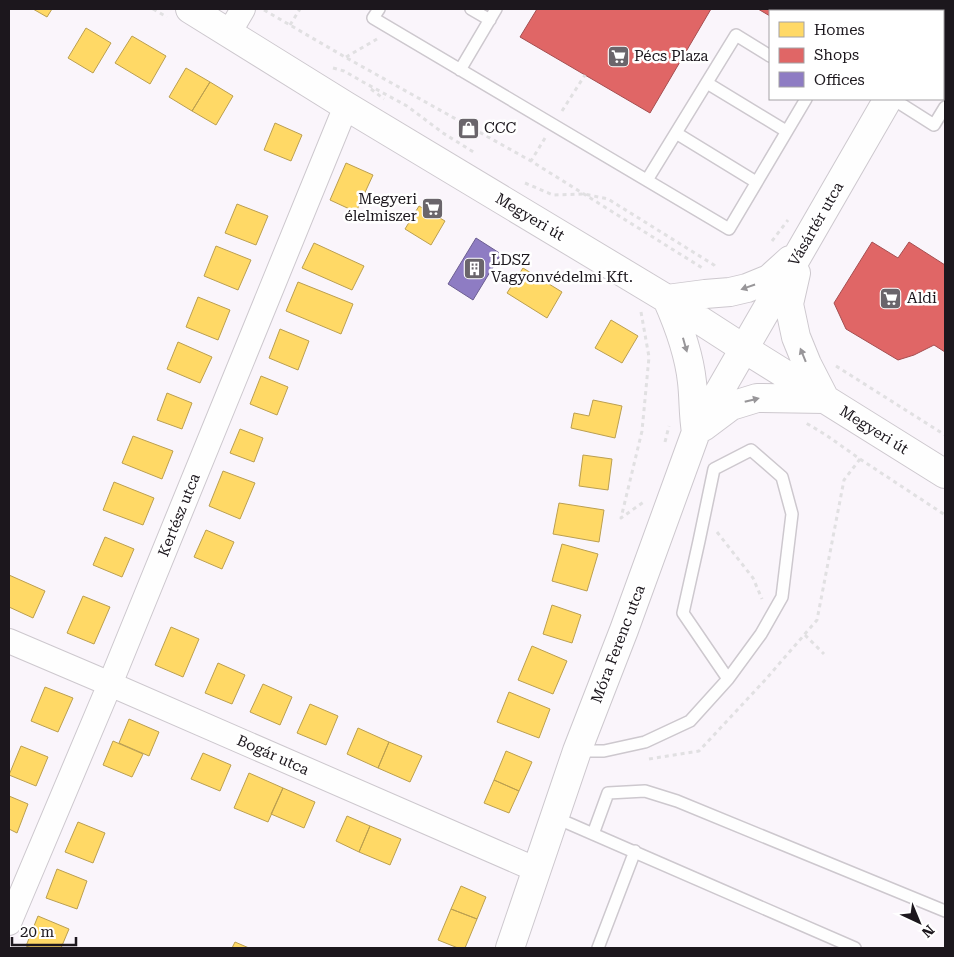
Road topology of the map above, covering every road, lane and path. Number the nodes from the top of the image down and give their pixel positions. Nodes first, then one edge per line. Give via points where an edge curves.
1 (153, 9) edge
2 (243, 9) edge
3 (262, 9) edge
4 (300, 9) edge
5 (379, 9) edge
6 (471, 9) edge
7 (496, 9) edge
8 (180, 14) edge
9 (490, 20) junction
10 (290, 25) junction
11 (393, 29) junction
12 (229, 33) junction
13 (769, 55) edge
14 (345, 57) junction
15 (460, 70) junction
16 (585, 75) dead end
17 (363, 82) dead end
18 (707, 83) junction
19 (805, 100) edge
20 (887, 100) edge
21 (895, 100) edge
22 (346, 106) junction
23 (945, 107) edge
24 (554, 125) junction
25 (786, 131) junction
26 (676, 133) junction
27 (482, 158) dead end
28 (531, 160) junction
29 (647, 180) junction
30 (522, 182) dead end
31 (756, 182) junction
32 (584, 194) junction
33 (790, 218) dead end
34 (772, 241) dead end
35 (802, 250) junction
36 (719, 271) dead end
37 (711, 273) dead end
38 (658, 307) junction
39 (743, 348) junction
40 (825, 399) junction
41 (671, 422) dead end
42 (696, 432) junction
43 (663, 450) dead end
44 (860, 459) dead end
45 (945, 474) edge
46 (652, 496) dead end
47 (945, 515) edge
48 (705, 516) junction
49 (778, 606) junction
50 (804, 635) dead end
51 (9, 641) edge
52 (824, 654) dead end
53 (728, 678) junction
54 (110, 684) junction
55 (577, 751) junction
56 (554, 817) junction
57 (593, 834) junction
58 (635, 851) junction
59 (537, 870) junction
60 (945, 911) edge
61 (9, 923) edge
62 (510, 948) edge
63 (598, 948) edge
64 (856, 948) edge

1 - 8 path
2 - 12 street
3 - 10 path
4 - 10 path
5 - 11 lane via 373,18
6 - 9 lane
7 - 9 lane
8 - 12 street, Megyeri út
9 - 15 lane
10 - 14 path
11 - 14 path
11 - 15 lane
12 - 22 street, Megyeri út
13 - 18 lane via 736,35
14 - 28 path
15 - 24 lane
16 - 24 path
17 - 27 path via 407,106
18 - 25 lane
18 - 26 lane
19 - 25 lane
20 - 35 street, Vásártér utca
21 - 23 lane via 934,125
22 - 38 street, Megyeri út
22 - 54 street, Kertész utca
24 - 28 path
24 - 29 lane
25 - 31 lane
26 - 29 lane
26 - 31 lane
28 - 32 path
29 - 31 lane via 728,229
30 - 32 path via 552,195
32 - 36 path via 608,199
32 - 37 path
33 - 34 path
35 -> 38 street via 769,279 747,288 705,294
35 - 39 street, Vásártér utca
40 -> 35 street via 796,337 789,304
38 - 39 street, Megyeri út
38 -> 42 street via 680,329 687,352
38 - 46 path via 640,309 649,357 642,430 621,518
39 - 40 street, Megyeri út
39 - 42 street, Móra Ferenc utca
42 -> 40 street via 731,406 758,398
40 - 45 street, Megyeri út
41 - 43 path
42 - 55 street, Móra Ferenc utca
44 - 47 path
48 - 49 path via 753,578 762,600
48 - 49 lane via 714,469 751,450 782,477 792,514 782,597
48 - 53 lane via 683,613
49 - 53 lane
50 - 52 path
51 - 54 street, Bogár utca
53 - 55 lane via 690,721 646,742 604,750
54 - 59 street, Bogár utca
54 - 61 street, Kertész utca
55 - 56 street, Móra Ferenc utca
56 - 57 lane
56 - 59 street, Móra Ferenc utca
57 - 58 lane
57 - 60 lane via 608,793 645,791 677,801
58 - 63 lane
58 - 64 lane
59 - 62 street, Móra Ferenc utca

